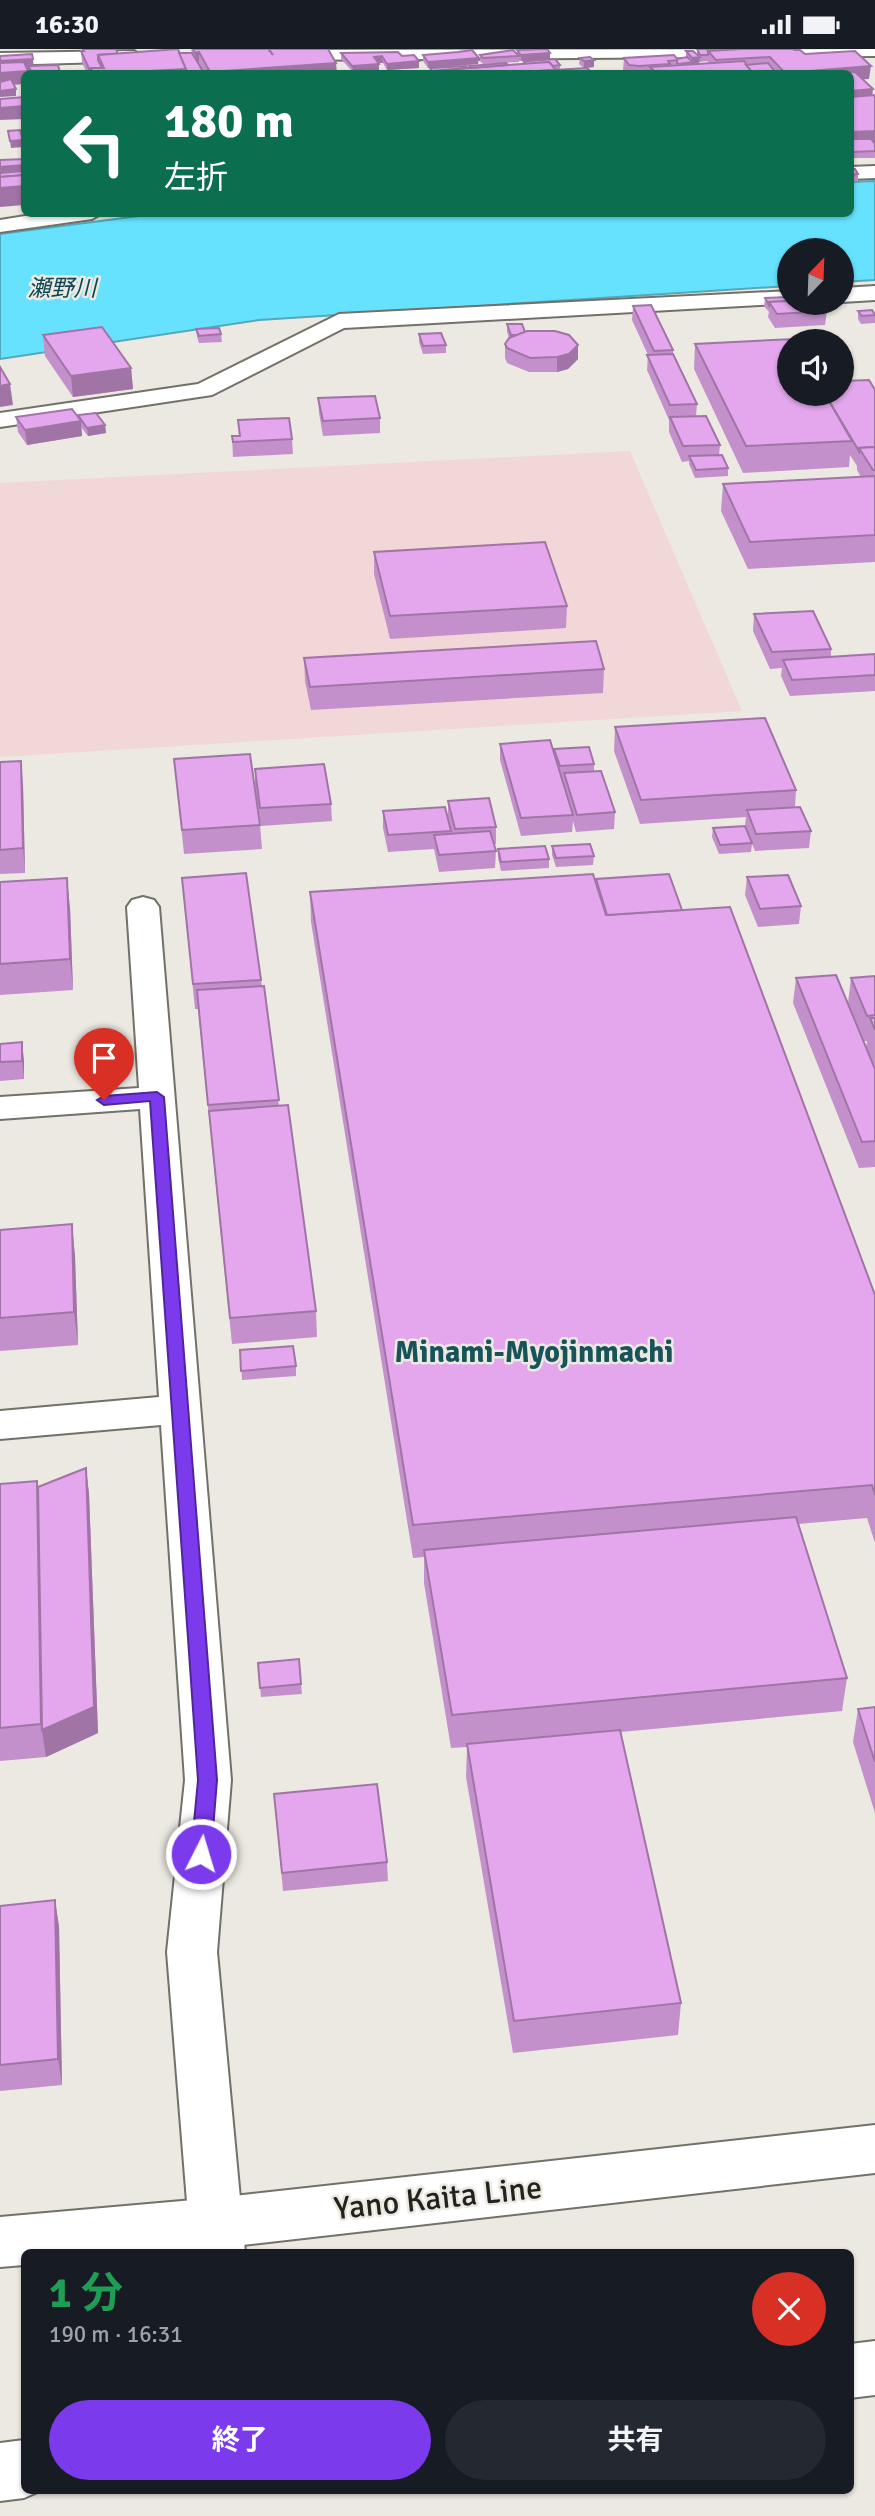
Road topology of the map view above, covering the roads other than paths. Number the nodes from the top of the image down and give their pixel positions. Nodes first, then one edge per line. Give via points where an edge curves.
1 (847, 50) edge
2 (329, 52) edge
3 (265, 55) edge
4 (148, 57) edge
5 (0, 59) edge
6 (596, 59) edge
7 (871, 59) edge
8 (72, 61) edge
9 (342, 70) edge
10 (459, 70) edge
11 (875, 172) edge
12 (854, 173) edge
13 (64, 217) edge
14 (0, 226) edge
15 (875, 293) edge
16 (854, 294) edge
17 (777, 299) edge
18 (0, 420) edge
19 (143, 907) dead end
20 (157, 1097) junction
21 (0, 1108) edge
22 (180, 1409) junction
23 (0, 1425) edge
24 (875, 2149) edge
25 (217, 2237) edge
26 (0, 2242) edge
27 (875, 2368) edge
28 (854, 2371) edge
29 (21, 2469) edge
30 (0, 2472) edge

1 - 6 street
1 - 7 street
2 - 3 street
2 - 6 street
2 - 9 street
4 - 8 street
5 - 8 street
6 - 10 street
11 - 12 street
13 - 14 street
15 - 16 street
17 - 18 street via 339,321 204,390
19 - 20 street
20 - 21 street
20 - 22 street
22 - 23 street
22 - 25 street via 208,1780 192,1952
24 - 25 street, Yano Kaita Line
25 - 26 street, Yano Kaita Line
27 - 28 street
29 - 30 street

